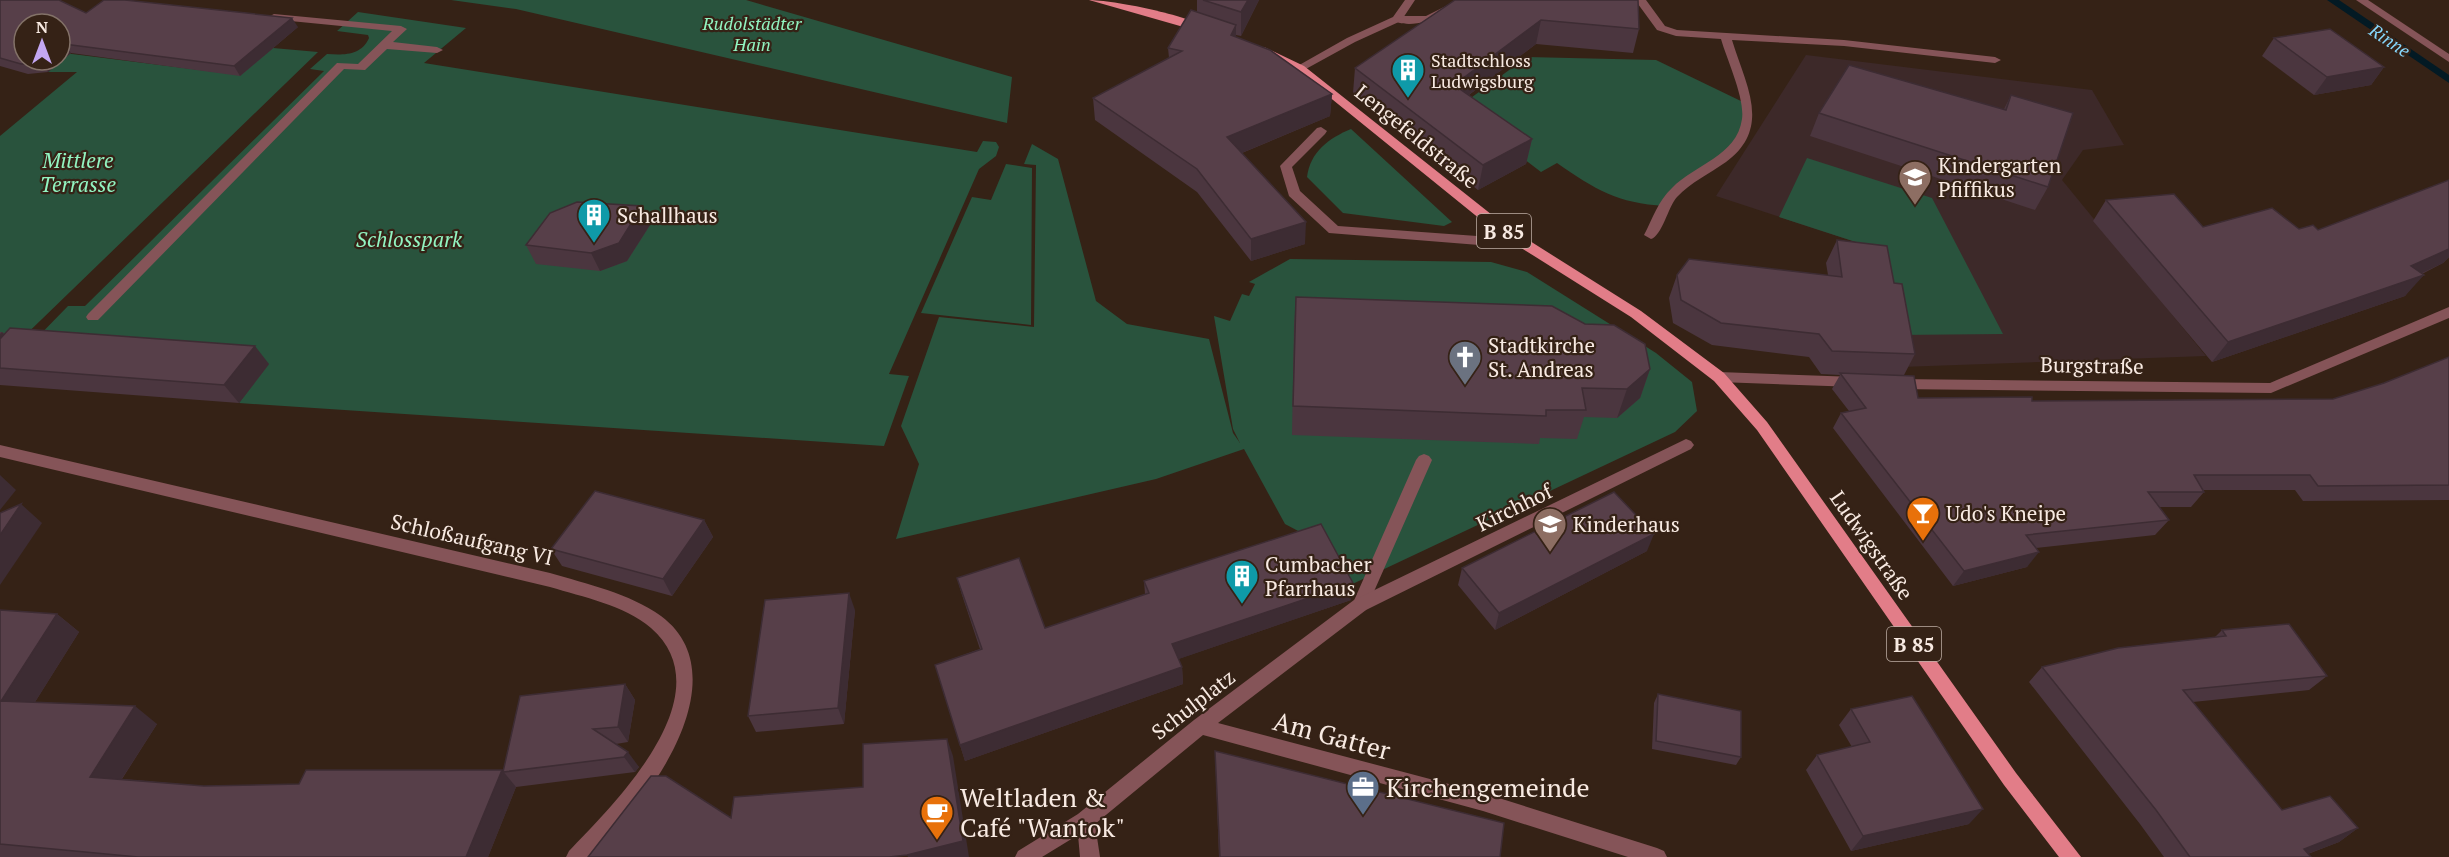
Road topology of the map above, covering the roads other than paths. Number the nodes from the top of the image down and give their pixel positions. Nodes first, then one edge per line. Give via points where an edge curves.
1 (1094, 0) edge
2 (1410, 0) edge
3 (1466, 0) edge
4 (1633, 0) edge
5 (2361, 0) edge
6 (265, 17) edge
7 (1398, 19) junction
8 (1216, 33) edge
9 (1725, 35) junction
10 (1248, 44) edge
11 (384, 45) junction
12 (437, 50) dead end
13 (2449, 58) edge
14 (1995, 60) dead end
15 (1300, 68) junction
16 (1321, 131) dead end
17 (1501, 229) junction
18 (1651, 235) dead end
19 (2449, 312) edge
20 (93, 317) dead end
21 (1719, 377) junction
22 (1686, 445) dead end
23 (0, 451) edge
24 (1424, 460) dead end
25 (1360, 605) junction
26 (1200, 726) junction
27 (1085, 820) junction
28 (576, 857) edge
29 (1025, 857) edge
30 (1090, 857) edge
31 (1657, 857) edge
32 (2071, 857) edge

1 - 8 main road
2 - 7 street
3 - 7 street via 1428,19
4 - 9 street via 1642,2 1661,28 1676,33
5 - 13 street
6 - 11 street via 401,29
7 - 15 street
9 - 14 street via 1844,43
9 - 18 street via 1749,117 1742,137 1721,162 1668,199
10 - 15 main road, Lengefeldstraße / B 85
11 - 12 street
11 - 20 street via 361,68 341,65
15 - 17 main road, Lengefeldstraße / B 85
16 - 17 street via 1286,165 1293,193 1334,230 1479,241
17 - 21 main road, Lengefeldstraße / B 85 via 1636,314
19 - 21 street, Burgstraße via 2271,388
21 - 32 main road, Ludwigstraße / B 85 via 1762,426 2010,779
22 - 25 street, Kirchhof
23 - 28 street, Schloßaufgang VI via 550,580 615,600 657,623 679,648 687,679 679,715 646,780
24 - 25 street
25 - 26 street, Schulplatz
26 - 27 street, Schulplatz
26 - 31 street, Am Gatter via 1483,802
27 - 29 street, Schulplatz
27 - 30 street

